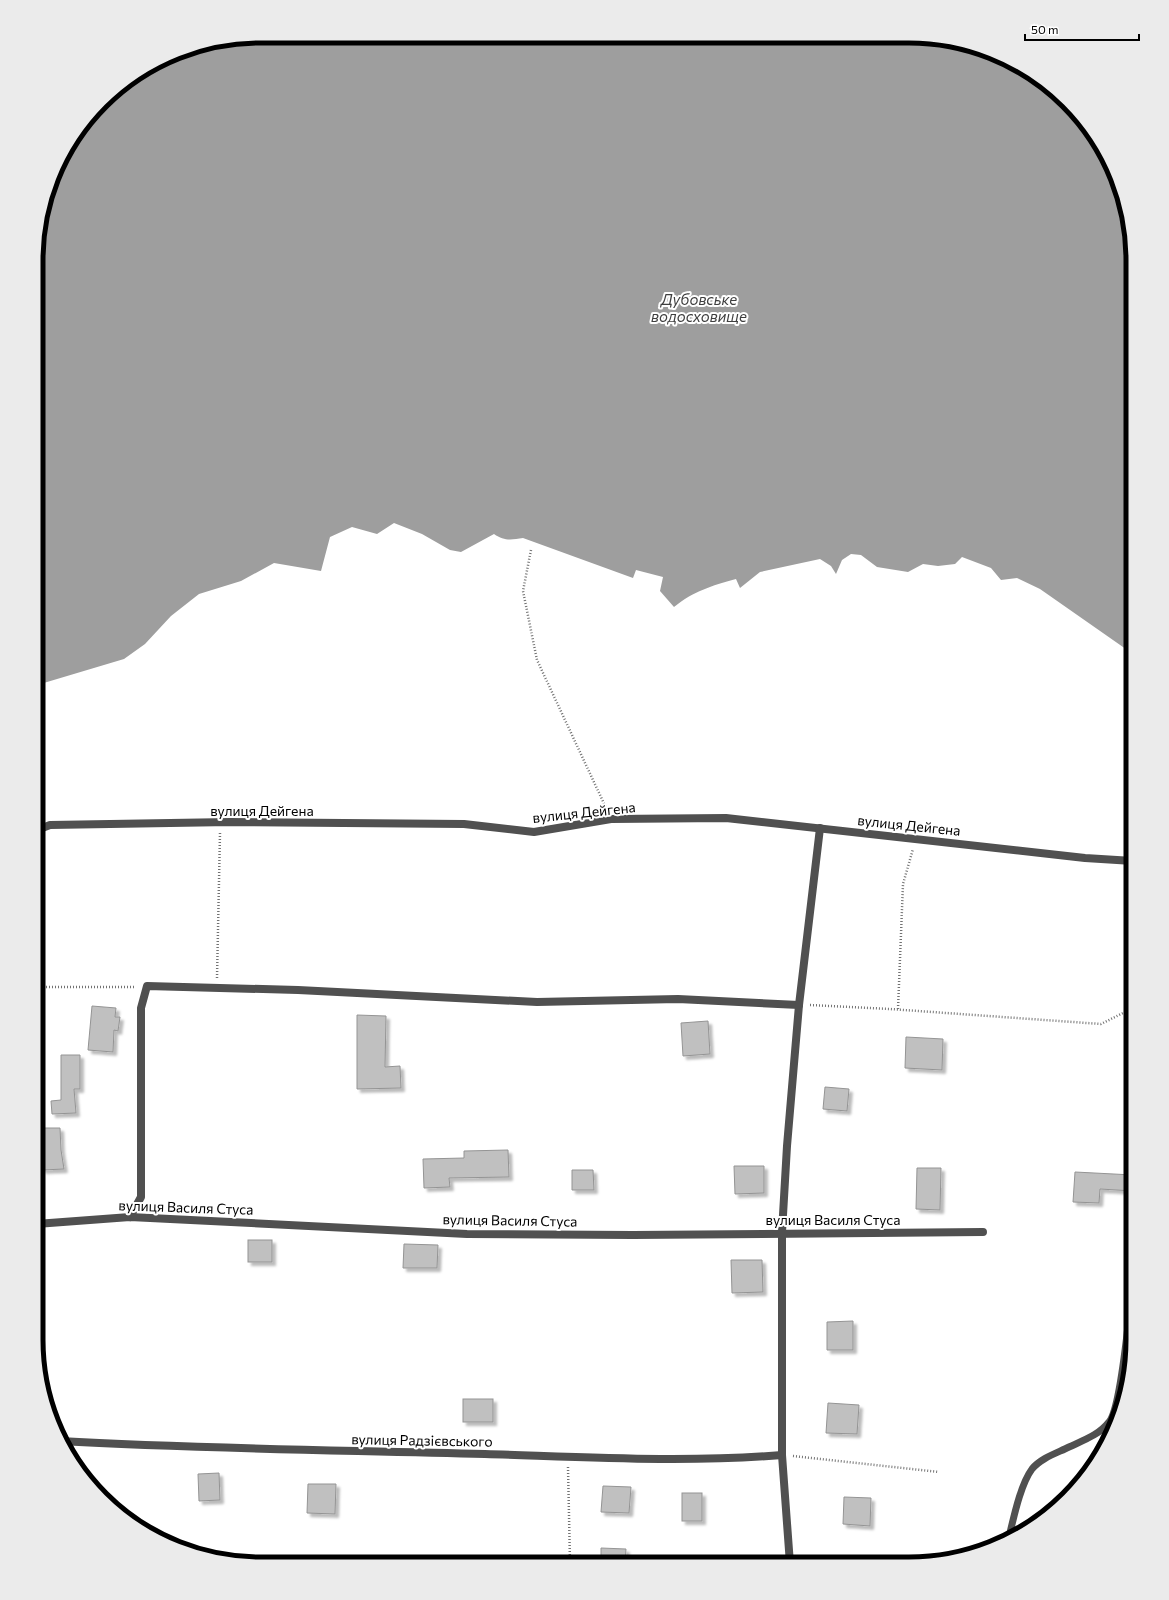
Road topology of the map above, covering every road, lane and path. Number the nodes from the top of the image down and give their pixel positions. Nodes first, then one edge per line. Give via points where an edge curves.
1 (530, 550) dead end
2 (611, 819) junction
3 (221, 822) junction
4 (43, 828) edge
5 (820, 828) junction
6 (917, 839) junction
7 (1126, 861) edge
8 (147, 986) junction
9 (43, 987) edge
10 (217, 988) junction
11 (799, 1005) junction
12 (898, 1009) junction
13 (1126, 1012) edge
14 (130, 1217) junction
15 (43, 1223) edge
16 (782, 1232) junction
17 (983, 1232) dead end
18 (1126, 1337) edge
19 (68, 1441) edge
20 (782, 1455) junction
21 (568, 1458) junction
22 (939, 1472) dead end
23 (1011, 1532) edge
24 (570, 1557) edge
25 (789, 1557) edge

1 - 2 path via 523,591 537,660
2 - 3 street, вулиця Дейгена via 534,832 464,824
2 - 5 street, вулиця Дейгена via 726,818
3 - 4 street, вулиця Дейгена via 50,825
3 - 10 path
5 - 6 street, вулиця Дейгена
5 - 11 street
6 - 7 street, вулиця Дейгена
6 - 12 path via 903,884
8 - 9 path
8 - 10 street
8 - 14 street via 141,1008 141,1197
10 - 11 street via 537,1002 678,999
11 - 12 path
11 - 16 street
12 - 13 path via 1101,1024
14 - 15 street, вулиця Василя Стуса
14 - 16 street, вулиця Василя Стуса via 468,1234 633,1235
16 - 17 street, вулиця Василя Стуса
16 - 20 street
18 - 23 lane via 1119,1391 1110,1421 1096,1435 1051,1456 1032,1470 1021,1495
19 - 21 street, вулиця Радзієвського via 175,1447
20 - 21 street, вулиця Радзієвського via 747,1458
20 - 22 path
20 - 25 street
21 - 24 path

